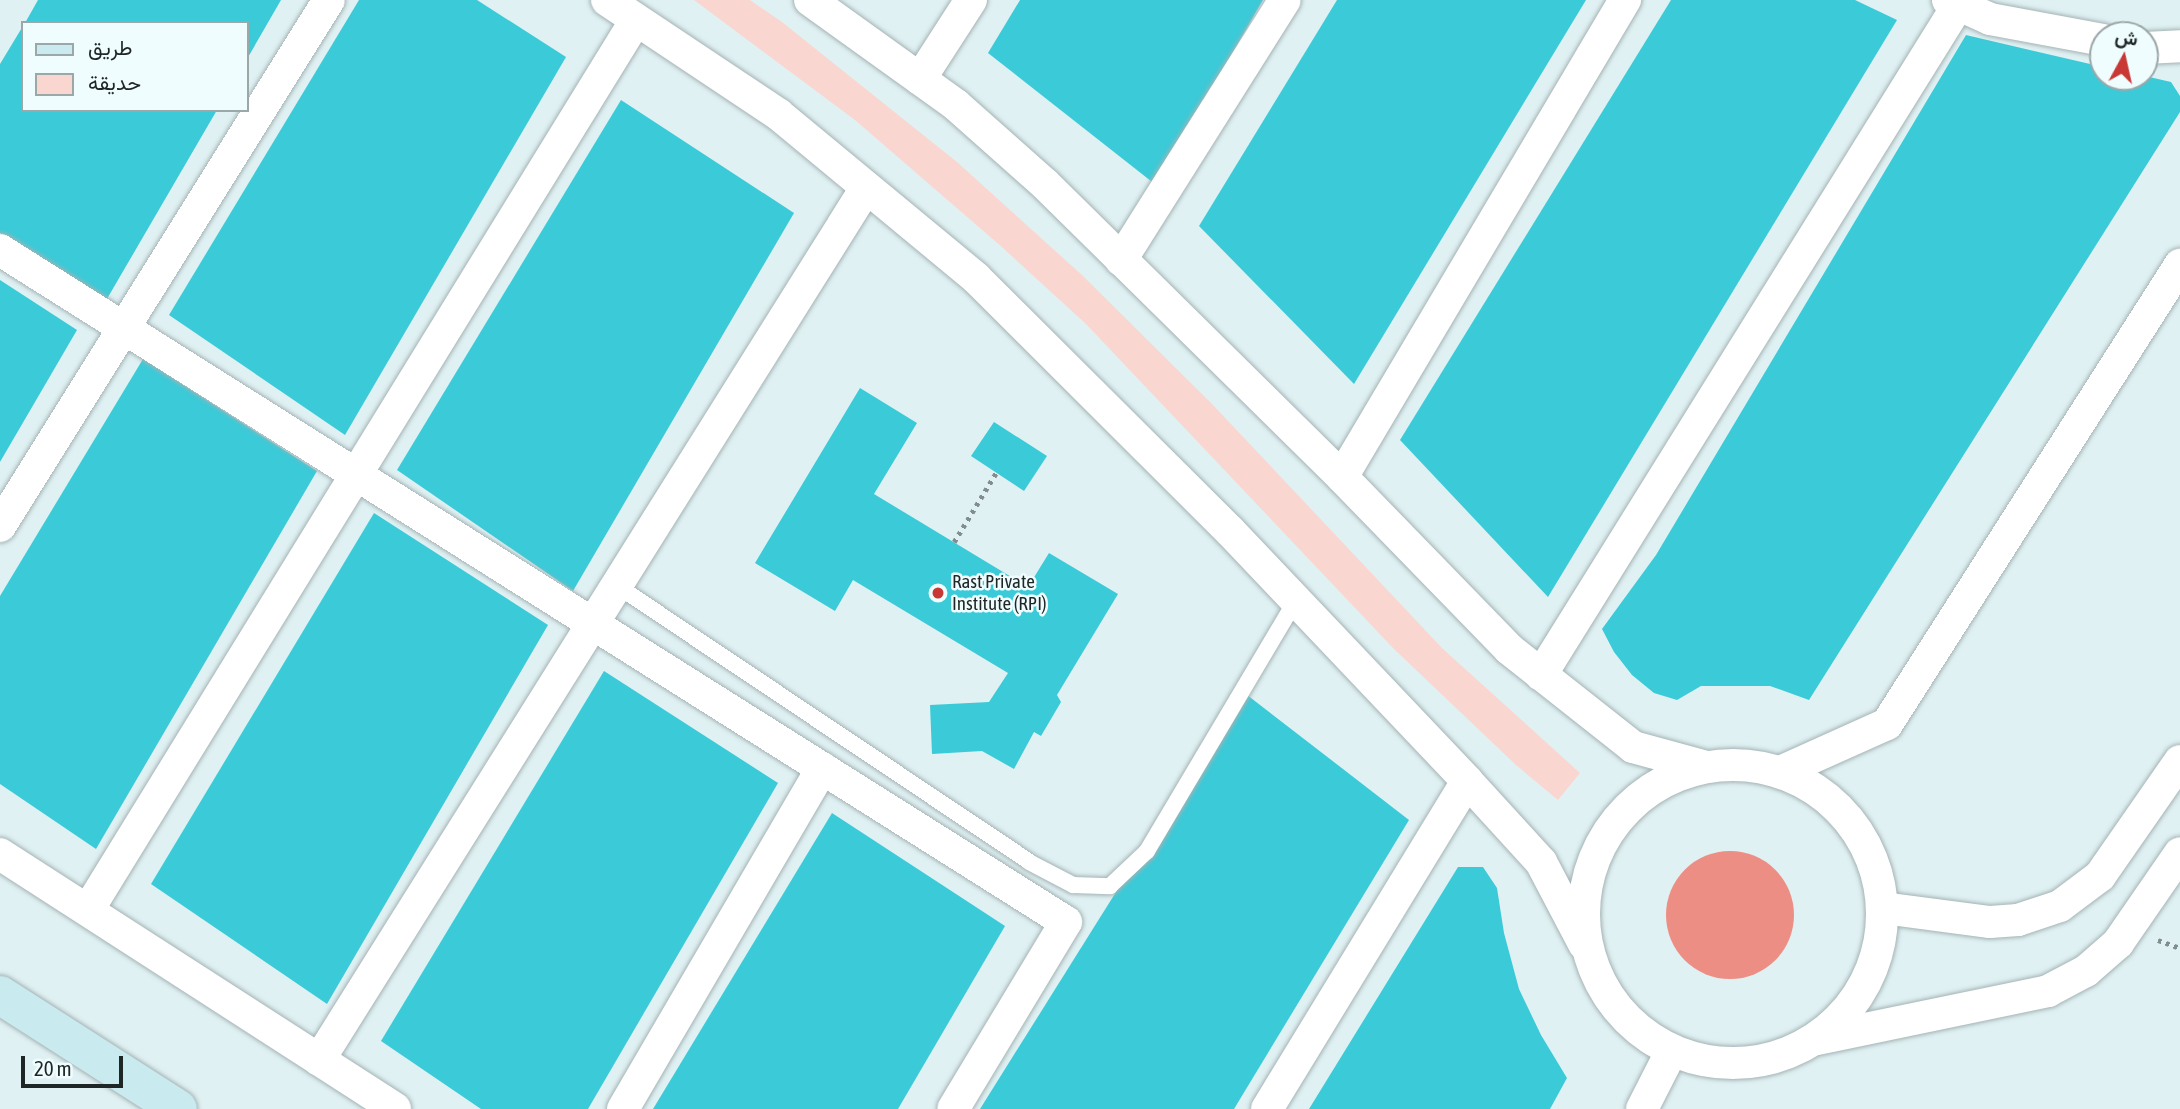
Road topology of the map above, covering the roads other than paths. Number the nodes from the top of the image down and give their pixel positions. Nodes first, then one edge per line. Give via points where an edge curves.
1 (329, 0) edge
2 (607, 0) edge
3 (810, 0) edge
4 (971, 0) edge
5 (1285, 0) edge
6 (1625, 0) edge
7 (1953, 2) edge
8 (636, 20) junction
9 (2089, 37) edge
10 (2180, 46) edge
11 (2159, 47) edge
12 (920, 79) junction
13 (866, 188) junction
14 (0, 250) edge
15 (1121, 260) junction
16 (2180, 265) edge
17 (123, 329) junction
18 (356, 475) junction
19 (1342, 477) junction
20 (0, 526) edge
21 (617, 585) junction
22 (1296, 600) junction
23 (593, 623) junction
24 (1541, 675) junction
25 (2180, 761) edge
26 (1706, 767) junction
27 (822, 768) junction
28 (1780, 772) junction
29 (1467, 781) junction
30 (2180, 853) edge
31 (0, 854) edge
32 (1883, 908) junction
33 (88, 910) junction
34 (1584, 944) junction
35 (0, 995) edge
36 (1816, 1040) junction
37 (1671, 1052) junction
38 (318, 1060) junction
39 (178, 1109) edge
40 (395, 1109) edge
41 (622, 1109) edge
42 (953, 1109) edge
43 (1267, 1109) edge
44 (1642, 1109) edge

1 - 17 street
2 - 8 street
3 - 12 street
4 - 12 street
5 - 15 street
6 - 19 street
7 - 9 street via 1990,19
7 - 24 street
8 - 13 street via 778,114
8 - 18 street
10 - 11 street
12 - 15 street via 1045,184
13 - 21 street
13 - 22 street via 976,278
14 - 17 street
15 - 19 street
16 - 28 street via 1886,724
17 - 18 street
17 - 20 street
18 - 23 street
18 - 33 street
19 - 24 street via 1509,649
21 - 22 lane via 1029,862 1073,885 1110,886 1147,851
21 - 23 street
22 - 29 street
23 - 27 street
23 - 38 street
24 - 26 street via 1633,747
25 - 32 street via 2099,876 2060,906 2018,920 1990,922
26 - 28 street via 1743,765
26 - 34 street via 1661,782 1623,811 1609,831 1596,850 1583,896
27 - 41 street
27 - 42 street via 1066,922
28 - 32 street via 1821,793 1853,824 1875,864
29 - 34 street via 1541,862
29 - 43 street
30 - 36 street via 2118,943 2086,971 2048,991
31 - 33 street
32 - 36 street via 1877,960 1853,1005
33 - 38 street
34 - 37 street via 1601,988 1631,1026
35 - 39 street
36 - 37 street via 1770,1060 1720,1064
37 - 44 street
38 - 40 street

